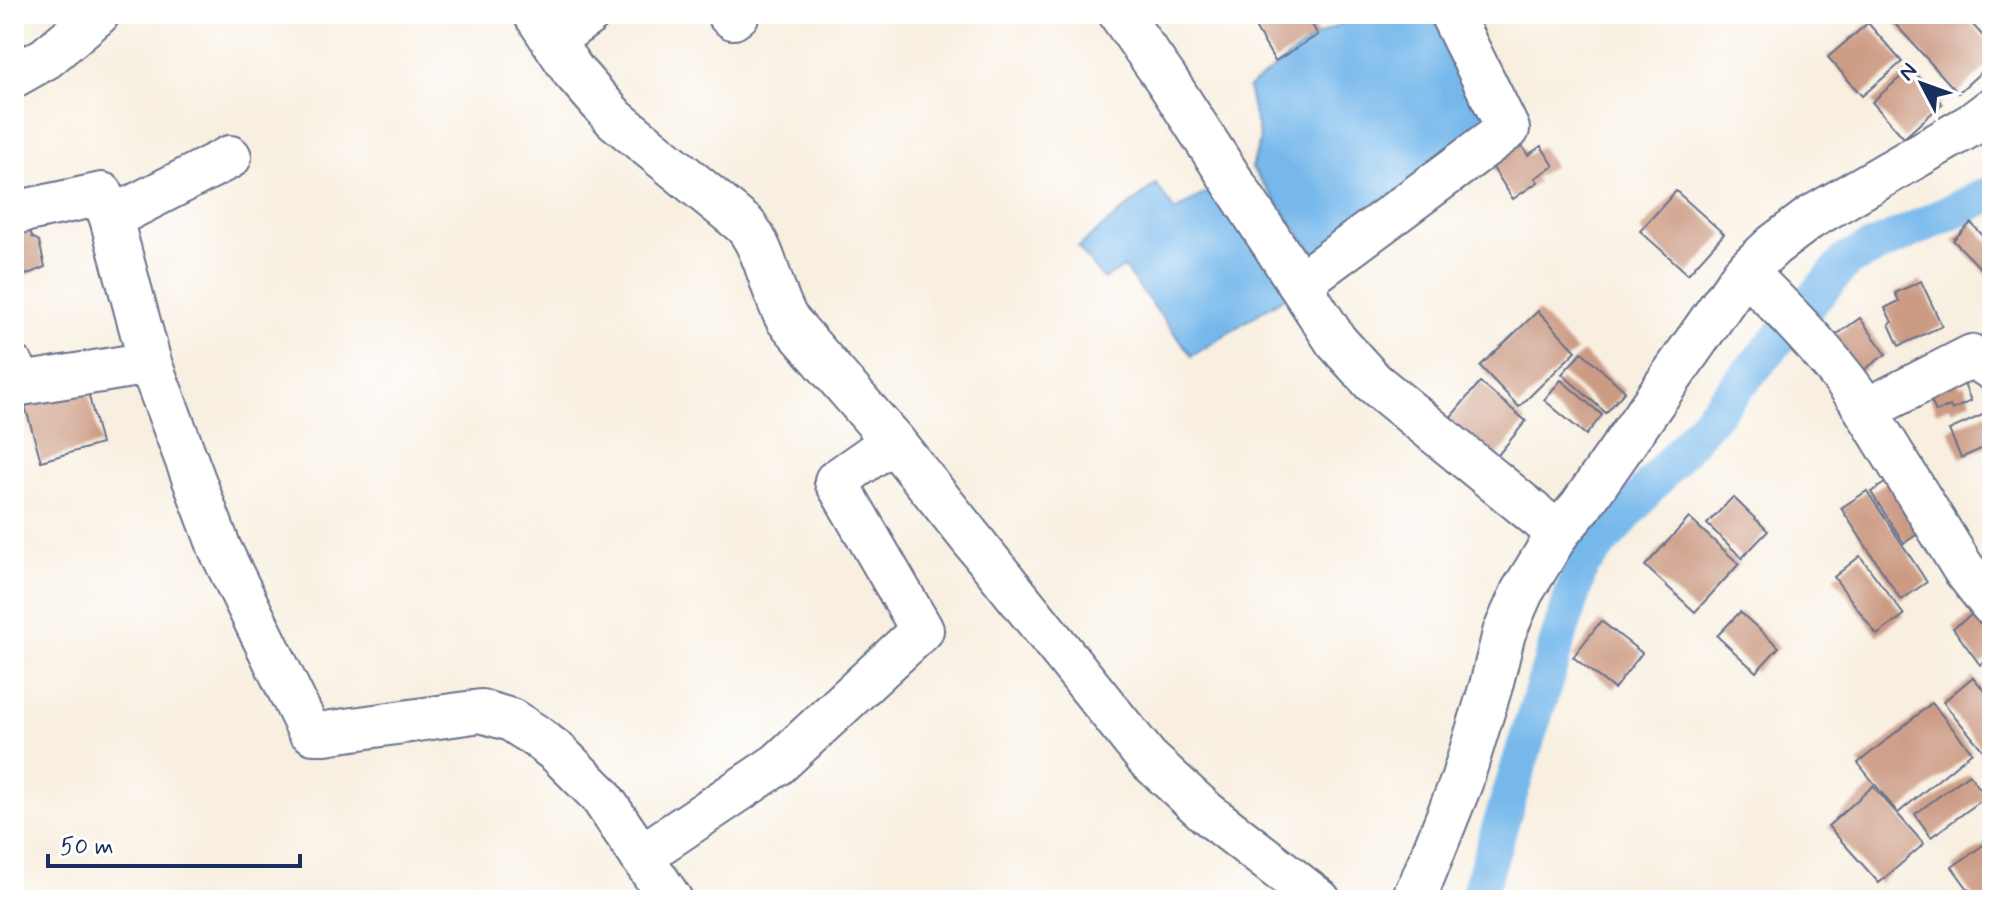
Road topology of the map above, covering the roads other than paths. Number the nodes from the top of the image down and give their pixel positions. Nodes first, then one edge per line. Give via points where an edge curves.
1 (98, 14) edge
2 (589, 14) edge
3 (728, 14) edge
4 (738, 14) edge
5 (1120, 14) edge
6 (1451, 14) edge
7 (544, 27) edge
8 (14, 76) edge
9 (1992, 109) edge
10 (230, 157) dead end
11 (14, 213) edge
12 (111, 218) junction
13 (1751, 277) junction
14 (1299, 284) junction
15 (150, 363) junction
16 (14, 368) edge
17 (1992, 369) edge
18 (1866, 410) junction
19 (893, 441) junction
20 (1558, 533) junction
21 (1992, 605) edge
22 (641, 856) junction
23 (671, 900) edge
24 (1319, 900) edge
25 (1412, 900) edge

1 - 8 street via 46,58
2 - 7 street
3 - 4 street
5 - 14 street
6 - 14 street via 1508,129
7 - 19 street via 615,119 745,225 787,319
9 - 13 street via 1810,218 1774,245
10 - 12 street
11 - 12 street via 102,194
12 - 15 street
13 - 18 street via 1844,377
13 - 20 street
14 - 20 street via 1336,341 1373,382
15 - 16 street via 21,384
15 - 22 street via 220,549 308,729 325,733 481,711 511,720 558,753 600,795
17 - 18 street via 1972,356
18 - 21 street via 1963,568
19 - 22 street via 836,481 922,630 778,764
19 - 24 street via 1147,758 1207,813
20 - 25 street via 1504,633 1461,783
22 - 23 street

